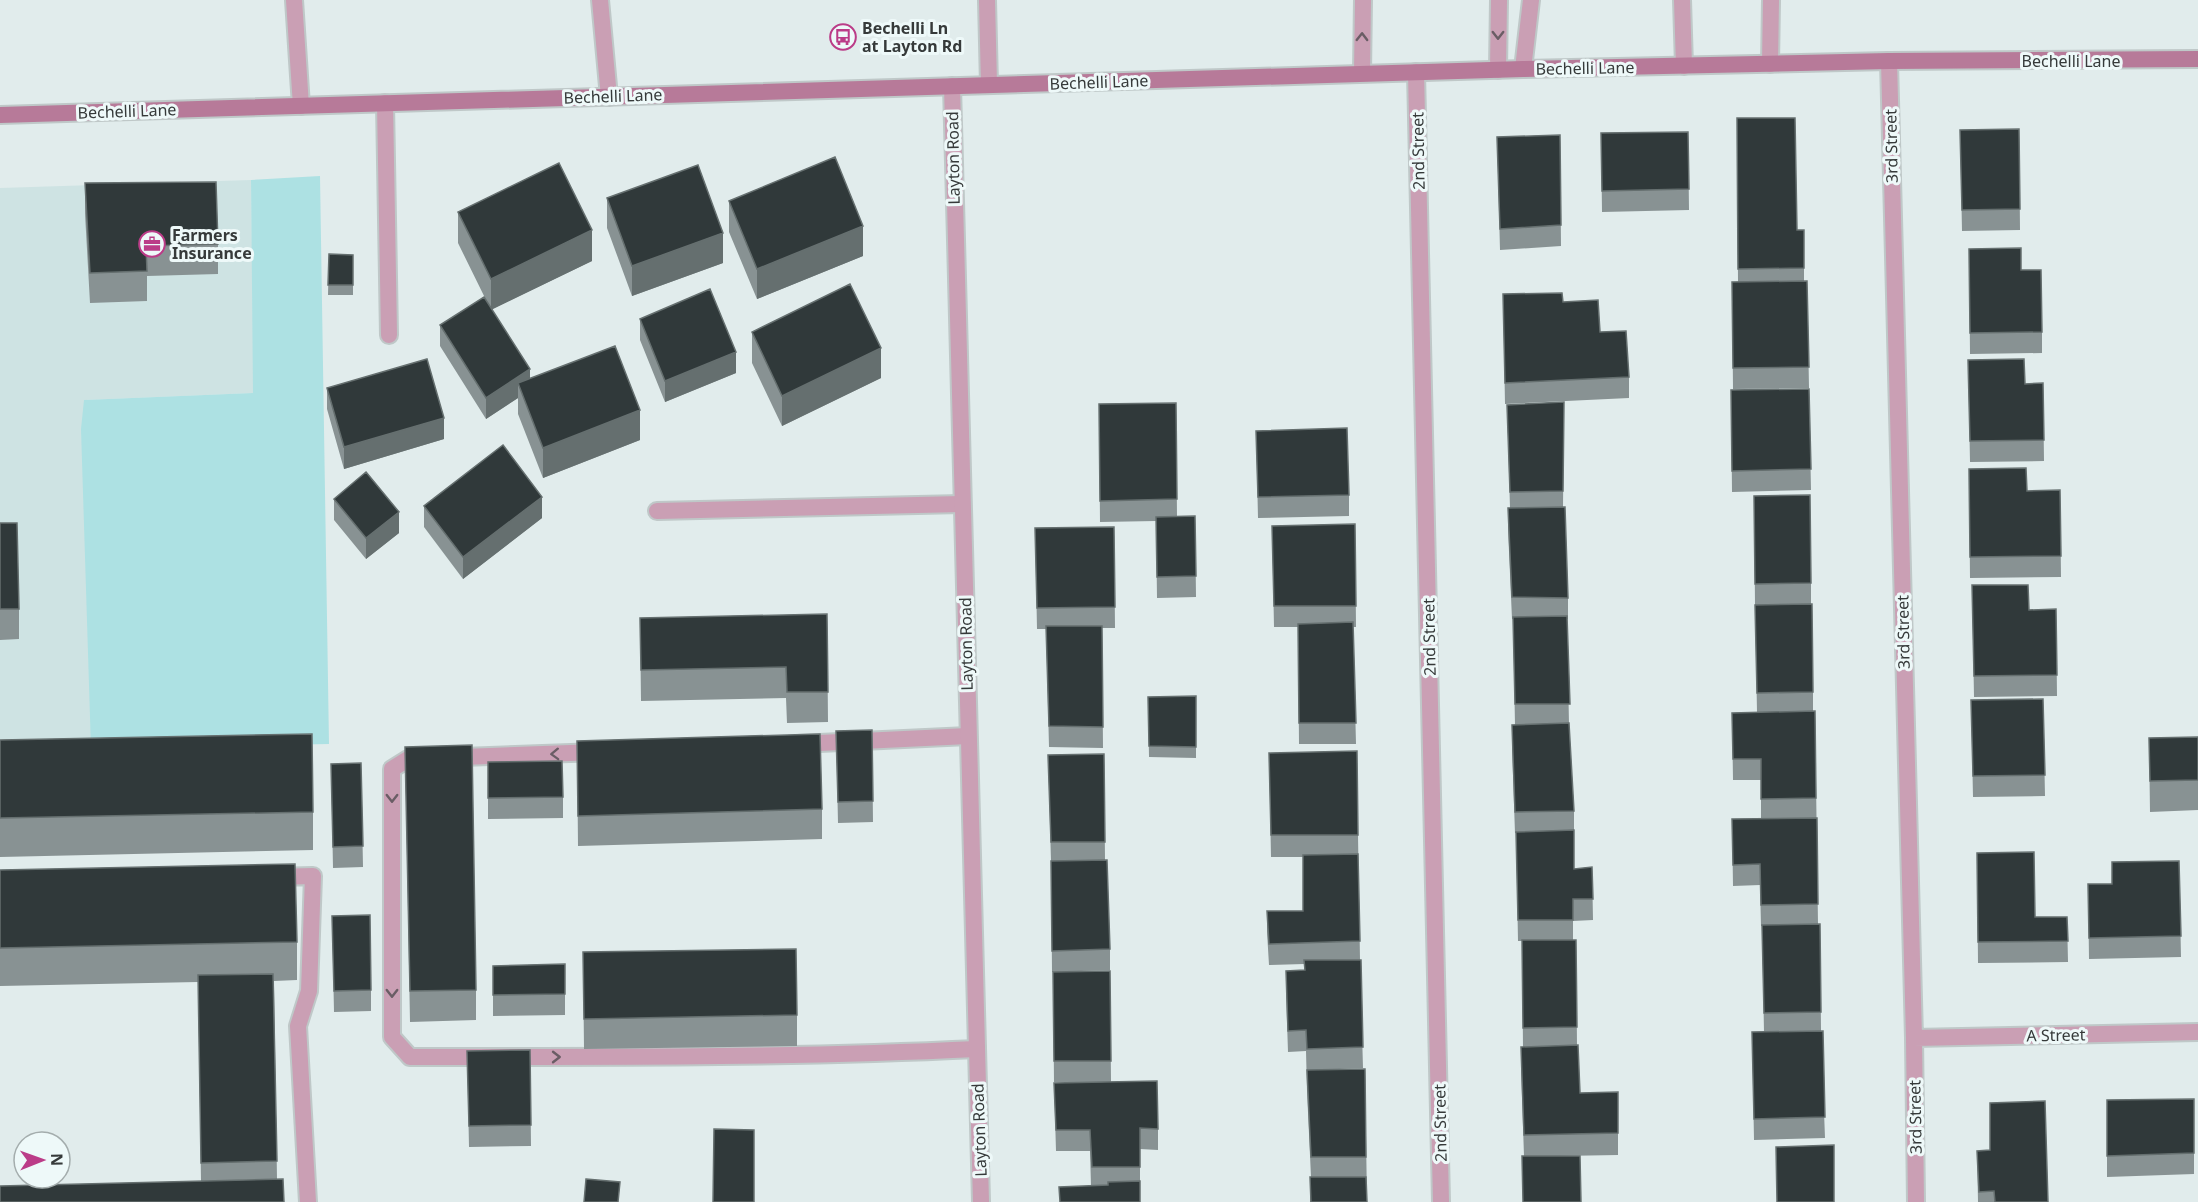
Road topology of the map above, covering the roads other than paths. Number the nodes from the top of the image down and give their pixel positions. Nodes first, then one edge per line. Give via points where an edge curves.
1 (294, 0) edge
2 (600, 0) edge
3 (987, 0) edge
4 (1363, 0) edge
5 (1498, 0) edge
6 (1531, 0) edge
7 (1682, 0) edge
8 (1771, 0) edge
9 (2198, 59) edge
10 (1889, 61) junction
11 (1770, 64) junction
12 (1684, 66) junction
13 (1523, 69) junction
14 (1498, 70) junction
15 (1416, 72) junction
16 (1362, 74) junction
17 (989, 85) junction
18 (952, 86) junction
19 (609, 97) junction
20 (385, 104) junction
21 (301, 106) junction
22 (0, 115) edge
23 (388, 335) dead end
24 (962, 504) junction
25 (657, 511) dead end
26 (968, 736) junction
27 (779, 744) edge
28 (612, 751) edge
29 (255, 877) edge
30 (2198, 1032) edge
31 (1914, 1038) junction
32 (977, 1049) junction
33 (308, 1202) edge
34 (981, 1202) edge
35 (1441, 1202) edge
36 (1916, 1202) edge

1 - 21 street
2 - 19 street
3 - 17 street
16 -> 4 street
5 -> 14 street
6 - 13 street
7 - 12 street
8 - 11 street
9 - 10 main road, Bechelli Lane
10 - 11 main road, Bechelli Lane
10 - 31 street, 3rd Street
11 - 12 main road, Bechelli Lane
12 - 13 main road, Bechelli Lane
13 - 14 main road, Bechelli Lane
14 - 15 main road, Bechelli Lane
15 - 16 main road, Bechelli Lane
15 - 35 street, 2nd Street
16 - 17 main road, Bechelli Lane
17 - 18 main road, Bechelli Lane
18 - 19 main road, Bechelli Lane
18 - 24 street, Layton Road
19 - 20 main road, Bechelli Lane
20 - 21 main road, Bechelli Lane
20 - 23 street
21 - 22 main road, Bechelli Lane
24 - 25 street
24 - 26 street, Layton Road
26 - 27 street
26 - 32 street, Layton Road
28 -> 32 street via 408,759 392,769 392,1037 410,1057
29 - 33 street via 313,876 309,991 298,1026
30 - 31 street, A Street
31 - 36 street, 3rd Street
32 - 34 street, Layton Road

